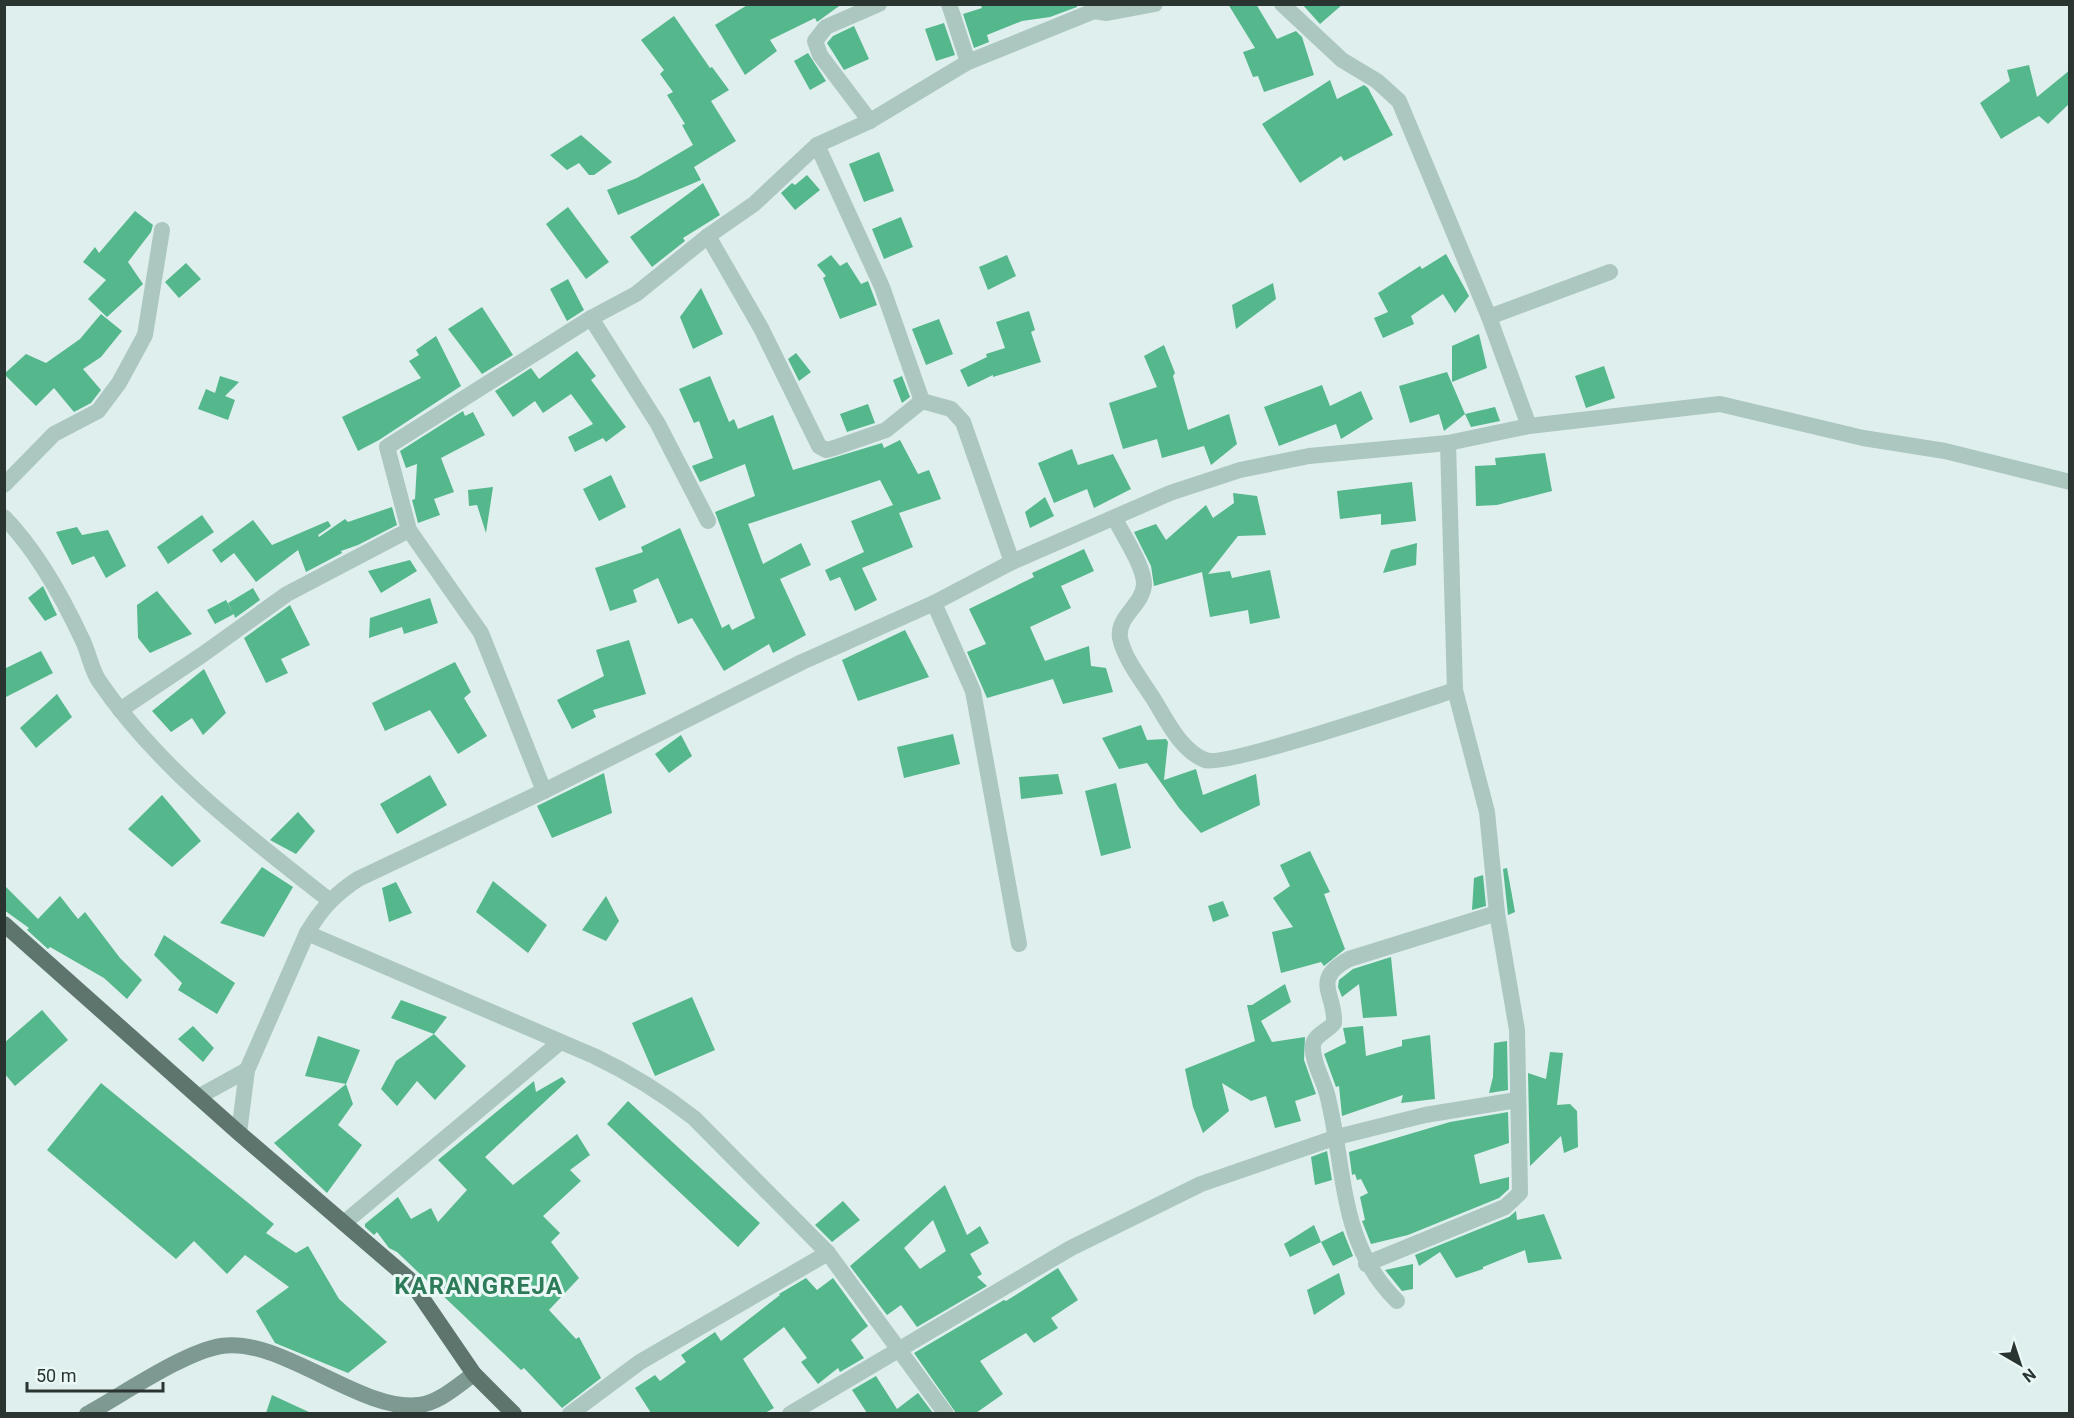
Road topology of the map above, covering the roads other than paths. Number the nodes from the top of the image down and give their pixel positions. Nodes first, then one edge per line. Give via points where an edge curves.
1 (879, 4) edge
2 (950, 4) edge
3 (1155, 4) edge
4 (1282, 4) edge
5 (1093, 8) edge
6 (968, 62) junction
7 (870, 121) junction
8 (817, 145) junction
9 (162, 230) dead end
10 (708, 236) junction
11 (1610, 272) dead end
12 (1489, 317) junction
13 (591, 318) junction
14 (922, 401) junction
15 (1529, 426) junction
16 (1448, 443) junction
17 (2070, 482) edge
18 (4, 485) edge
19 (4, 517) edge
20 (1115, 519) junction
21 (708, 521) dead end
22 (409, 530) junction
23 (1012, 562) junction
24 (934, 603) junction
25 (1455, 690) junction
26 (120, 710) junction
27 (544, 791) junction
28 (329, 900) junction
29 (1497, 913) junction
30 (4, 924) edge
31 (307, 933) junction
32 (1019, 944) dead end
33 (559, 1043) junction
34 (247, 1070) junction
35 (198, 1097) junction
36 (1517, 1100) junction
37 (239, 1133) junction
38 (1337, 1137) junction
39 (344, 1223) junction
40 (828, 1252) junction
41 (1366, 1264) junction
42 (1397, 1301) dead end
43 (900, 1348) junction
44 (474, 1374) junction
45 (87, 1413) edge
46 (514, 1413) edge
47 (570, 1413) edge
48 (790, 1413) edge
49 (946, 1413) edge

1 - 7 street via 826,27 815,41 820,55
2 - 6 street
3 - 5 street via 1107,13
4 - 12 street via 1342,60 1377,81 1399,101
5 - 6 street
6 - 7 street
7 - 8 street
8 - 10 street via 754,204
8 - 14 street via 882,287
9 - 18 street via 145,335 119,382 98,411 54,434
10 - 13 street via 636,294
10 - 14 street via 761,328 814,440 822,449 886,430
11 - 12 street
12 - 15 street
13 - 21 street via 658,424
13 - 22 street via 387,447
14 - 23 street via 951,409 960,417
15 - 16 street
15 - 17 street via 1720,404 1863,438 1946,451
16 - 20 street via 1309,456 1240,470 1170,493
16 - 25 street
19 - 26 street via 39,561 83,640 97,679
20 - 23 street
20 - 25 street via 1144,583 1137,603 1120,628 1121,640 1176,734 1203,760 1212,763 1249,754
22 - 26 street via 286,594
22 - 27 street via 481,633
23 - 24 street
24 - 27 street via 802,662
24 - 32 street via 973,691
25 - 29 street via 1487,813
26 - 28 street via 185,780 253,841
27 - 28 street via 358,879
28 - 31 street
29 - 36 street via 1517,1030
29 - 38 street via 1349,959 1329,975 1326,989 1334,1023 1315,1039 1313,1050
30 - 35 main road
31 - 33 street
31 - 34 street
33 - 39 street
33 - 40 street via 625,1071 670,1099
34 - 35 street
34 - 37 street
35 - 37 main road
36 - 38 street via 1425,1115
36 - 41 street via 1520,1193 1515,1199 1505,1207
37 - 39 main road
38 - 41 street via 1355,1237
38 - 43 street via 1202,1184 1071,1248
39 - 44 main road via 409,1279
40 - 43 street
40 - 47 street via 640,1362
41 - 42 street
43 - 48 street
43 - 49 street
44 - 45 main road via 434,1401 420,1406 405,1405 384,1401 279,1357 222,1345 189,1357
44 - 46 main road

